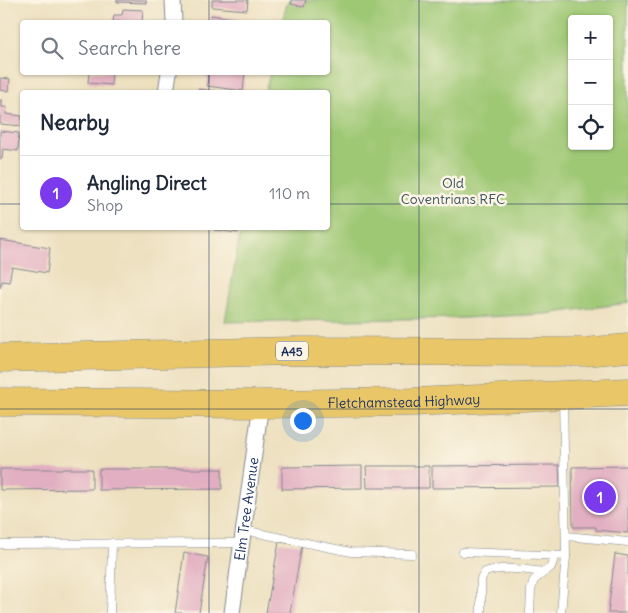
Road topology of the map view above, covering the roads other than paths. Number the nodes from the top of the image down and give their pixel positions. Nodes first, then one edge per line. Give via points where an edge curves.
1 (173, 0) edge
2 (174, 20) edge
3 (169, 75) edge
4 (166, 90) edge
5 (628, 348) edge
6 (0, 358) edge
7 (628, 392) edge
8 (563, 394) junction
9 (0, 402) edge
10 (261, 404) junction
11 (242, 536) junction
12 (566, 536) junction
13 (628, 542) edge
14 (112, 543) junction
15 (0, 544) edge
16 (463, 552) dead end
17 (412, 554) dead end
18 (555, 556) junction
19 (566, 556) junction
20 (544, 572) junction
21 (110, 613) edge
22 (232, 613) edge
23 (481, 613) edge
24 (530, 613) edge
25 (561, 613) edge

1 - 2 street
3 - 4 street
5 - 6 highway, A45 via 584,352 295,351
7 - 8 highway, Fletchamstead Highway
8 - 10 highway, Fletchamstead Highway via 414,402
8 - 12 lane
9 - 10 highway, Fletchamstead Highway
10 - 11 street, Elm Tree Avenue
11 - 14 lane
11 - 17 lane via 351,552
11 - 22 street, Elm Tree Avenue
12 - 13 lane
12 - 19 lane
14 - 15 lane
14 - 21 lane
16 - 18 lane
18 - 19 lane
18 - 20 lane via 551,567
19 - 25 lane
20 - 23 lane via 485,572 481,579
20 - 24 lane via 534,580

